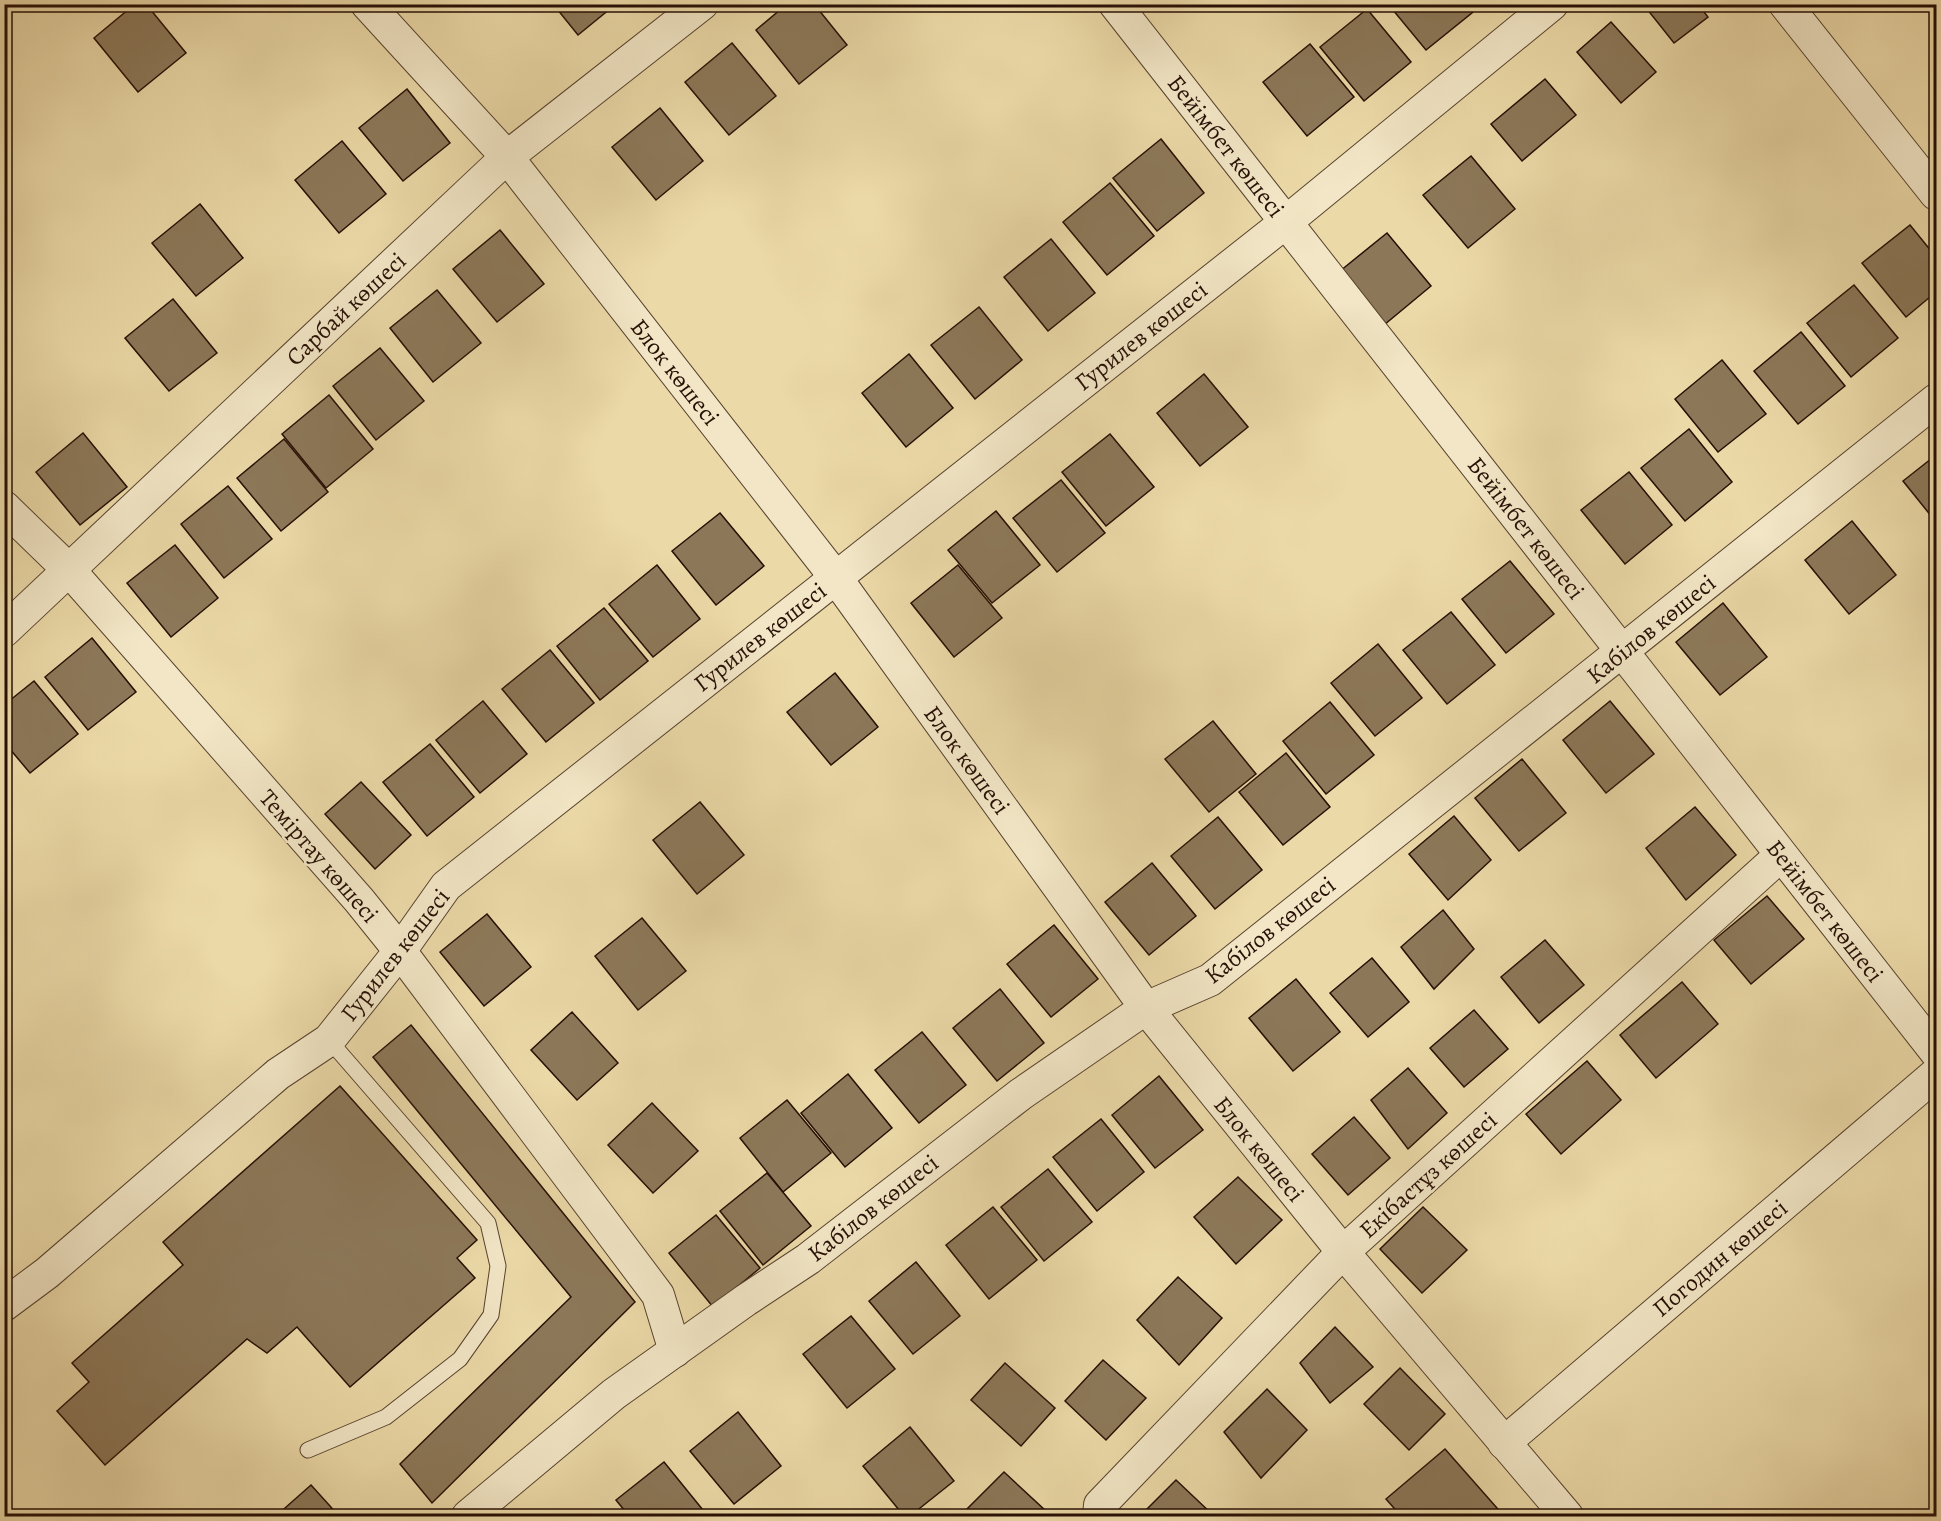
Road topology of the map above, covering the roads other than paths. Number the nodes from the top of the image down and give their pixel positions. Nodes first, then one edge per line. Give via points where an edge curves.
1 (367, 4) edge
2 (702, 4) edge
3 (1115, 4) edge
4 (1552, 4) edge
5 (1785, 4) edge
6 (507, 157) junction
7 (1936, 194) edge
8 (1286, 222) junction
9 (1936, 400) edge
10 (4, 507) edge
11 (70, 571) junction
12 (836, 578) junction
13 (4, 631) edge
14 (1622, 652) junction
15 (1781, 855) junction
16 (400, 951) junction
17 (1146, 1008) junction
18 (328, 1040) junction
19 (1936, 1052) edge
20 (1936, 1074) edge
21 (1342, 1252) junction
22 (4, 1305) edge
23 (675, 1351) junction
24 (1504, 1443) junction
25 (308, 1450) dead end
26 (468, 1516) edge
27 (1099, 1516) edge
28 (1567, 1516) edge

1 - 6 street, Блок көшесі
2 - 6 street, Сарбай көшесі
3 - 8 street, Бейімбет көшесі
4 - 8 street, Гурилев көшесі
5 - 7 street
6 - 11 street, Сарбай көшесі
6 - 12 street, Блок көшесі
8 - 12 street, Гурилев көшесі
8 - 14 street, Бейімбет көшесі
9 - 14 street, Кабілов көшесі
10 - 11 street, Теміртау көшесі
11 - 13 street, Сарбай көшесі
11 - 16 street, Теміртау көшесі
12 - 16 street, Гурилев көшесі via 446,886
12 - 17 street, Блок көшесі
14 - 15 street, Бейімбет көшесі
14 - 17 street, Кабілов көшесі via 1209,980
15 - 19 street, Бейімбет көшесі
15 - 21 street, Екібастұз көшесі
16 - 18 street, Гурилев көшесі
16 - 23 street, Теміртау көшесі via 658,1295
17 - 21 street, Блок көшесі
17 - 23 street, Кабілов көшесі via 1021,1094 807,1259
18 - 22 street, Гурилев көшесі via 278,1074 47,1273
18 - 25 lane via 488,1223 498,1266 491,1315 460,1359 386,1418
20 - 24 street, Погодин көшесі
21 - 24 street, Блок көшесі
21 - 27 street, Екібастұз көшесі via 1100,1505
23 - 26 street, Кабілов көшесі via 614,1394
24 - 28 street, Блок көшесі

